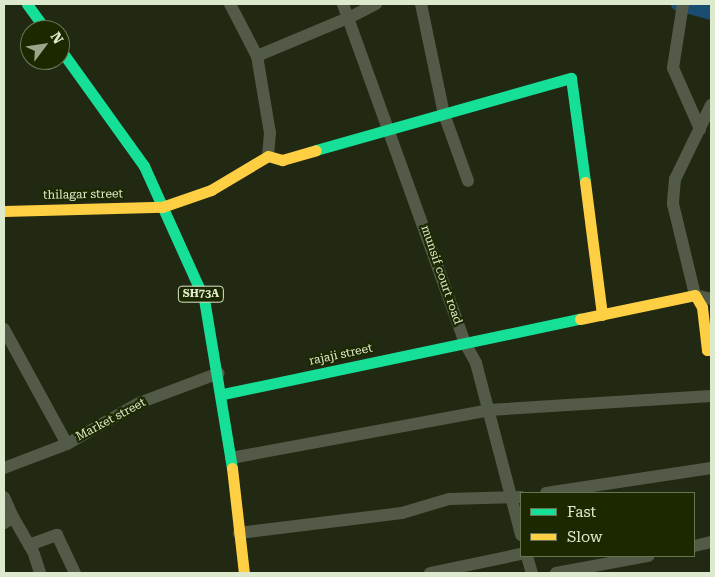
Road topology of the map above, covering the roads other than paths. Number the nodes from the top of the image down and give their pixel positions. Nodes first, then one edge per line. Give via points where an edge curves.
1 (27, 4) edge
2 (230, 4) edge
3 (343, 4) edge
4 (376, 4) edge
5 (421, 4) edge
6 (683, 7) edge
7 (348, 18) junction
8 (39, 20) edge
9 (257, 56) junction
10 (70, 64) edge
11 (711, 105) edge
12 (444, 114) junction
13 (700, 128) junction
14 (390, 130) junction
15 (268, 156) junction
16 (468, 182) dead end
17 (162, 207) junction
18 (4, 211) edge
19 (695, 295) junction
20 (711, 299) edge
21 (602, 315) junction
22 (4, 330) edge
23 (465, 344) junction
24 (711, 350) edge
25 (219, 373) junction
26 (223, 394) junction
27 (711, 396) edge
28 (489, 410) junction
29 (67, 444) junction
30 (231, 458) junction
31 (4, 468) edge
32 (711, 468) edge
33 (553, 492) edge
34 (4, 496) edge
35 (516, 498) edge
36 (8, 520) edge
37 (520, 528) edge
38 (239, 533) junction
39 (711, 542) edge
40 (30, 545) junction
41 (695, 546) edge
42 (520, 554) edge
43 (527, 557) edge
44 (643, 557) edge
45 (40, 573) edge
46 (75, 573) edge
47 (244, 573) edge
48 (430, 573) edge
49 (532, 573) edge
50 (556, 573) edge

1 - 8 street
2 - 9 street
3 - 7 street, munsif court road
4 - 7 street
5 - 12 street
6 - 13 street via 673,68
7 - 9 street
7 - 14 street, munsif court road
9 - 15 street via 270,133
10 - 17 street, SH73A via 144,166
11 - 13 street
12 - 14 street
12 - 16 street
12 - 21 street via 571,78
13 - 19 street via 675,179 673,204
14 - 15 street via 282,160
14 - 23 street, munsif court road
15 - 17 street, thilagar street via 211,190
17 - 18 street, thilagar street
17 - 25 street, SH73A via 204,299
19 - 20 street
19 - 21 street, rajaji street
19 - 24 street via 702,307 707,350
21 - 23 street, rajaji street
22 - 29 street
23 - 26 street, rajaji street
23 - 28 street, munsif court road via 476,363
25 - 26 street, SH73A
25 - 29 street, Market street via 139,403
26 - 30 street, SH73A
27 - 28 street
28 - 30 street
28 - 35 street, munsif court road
29 - 31 street, Market street
30 - 38 street, SH73A
32 - 33 street
34 - 36 street
35 - 37 street, munsif court road
35 - 38 street via 449,499 393,514
36 - 40 street
38 - 47 street, SH73A
39 - 41 street
40 - 45 street
40 - 46 street via 57,535
42 - 48 street
43 - 49 street
44 - 50 street

